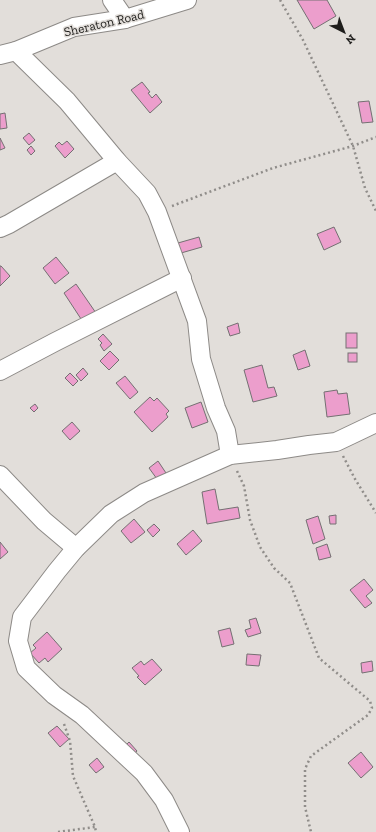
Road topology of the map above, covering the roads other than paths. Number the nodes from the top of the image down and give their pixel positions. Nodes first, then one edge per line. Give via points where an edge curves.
1 (112, 0) edge
2 (187, 0) edge
3 (125, 19) junction
4 (8, 53) edge
5 (117, 161) junction
6 (0, 228) edge
7 (182, 278) junction
8 (0, 371) edge
9 (376, 423) edge
10 (230, 455) junction
11 (0, 475) edge
12 (76, 548) junction
13 (180, 832) edge

1 - 3 street
2 - 3 street, Sheraton Road
3 - 4 street, Sheraton Road via 74,27
4 - 5 street via 67,101
5 - 6 street
5 - 7 street via 147,193
7 - 8 street
7 - 10 street via 197,321 201,359 226,431
9 - 10 street via 336,442
10 - 12 street via 144,493 111,514
11 - 12 street via 44,521
12 - 13 street via 22,617 18,642 26,668 54,695 82,715 144,773 164,800

